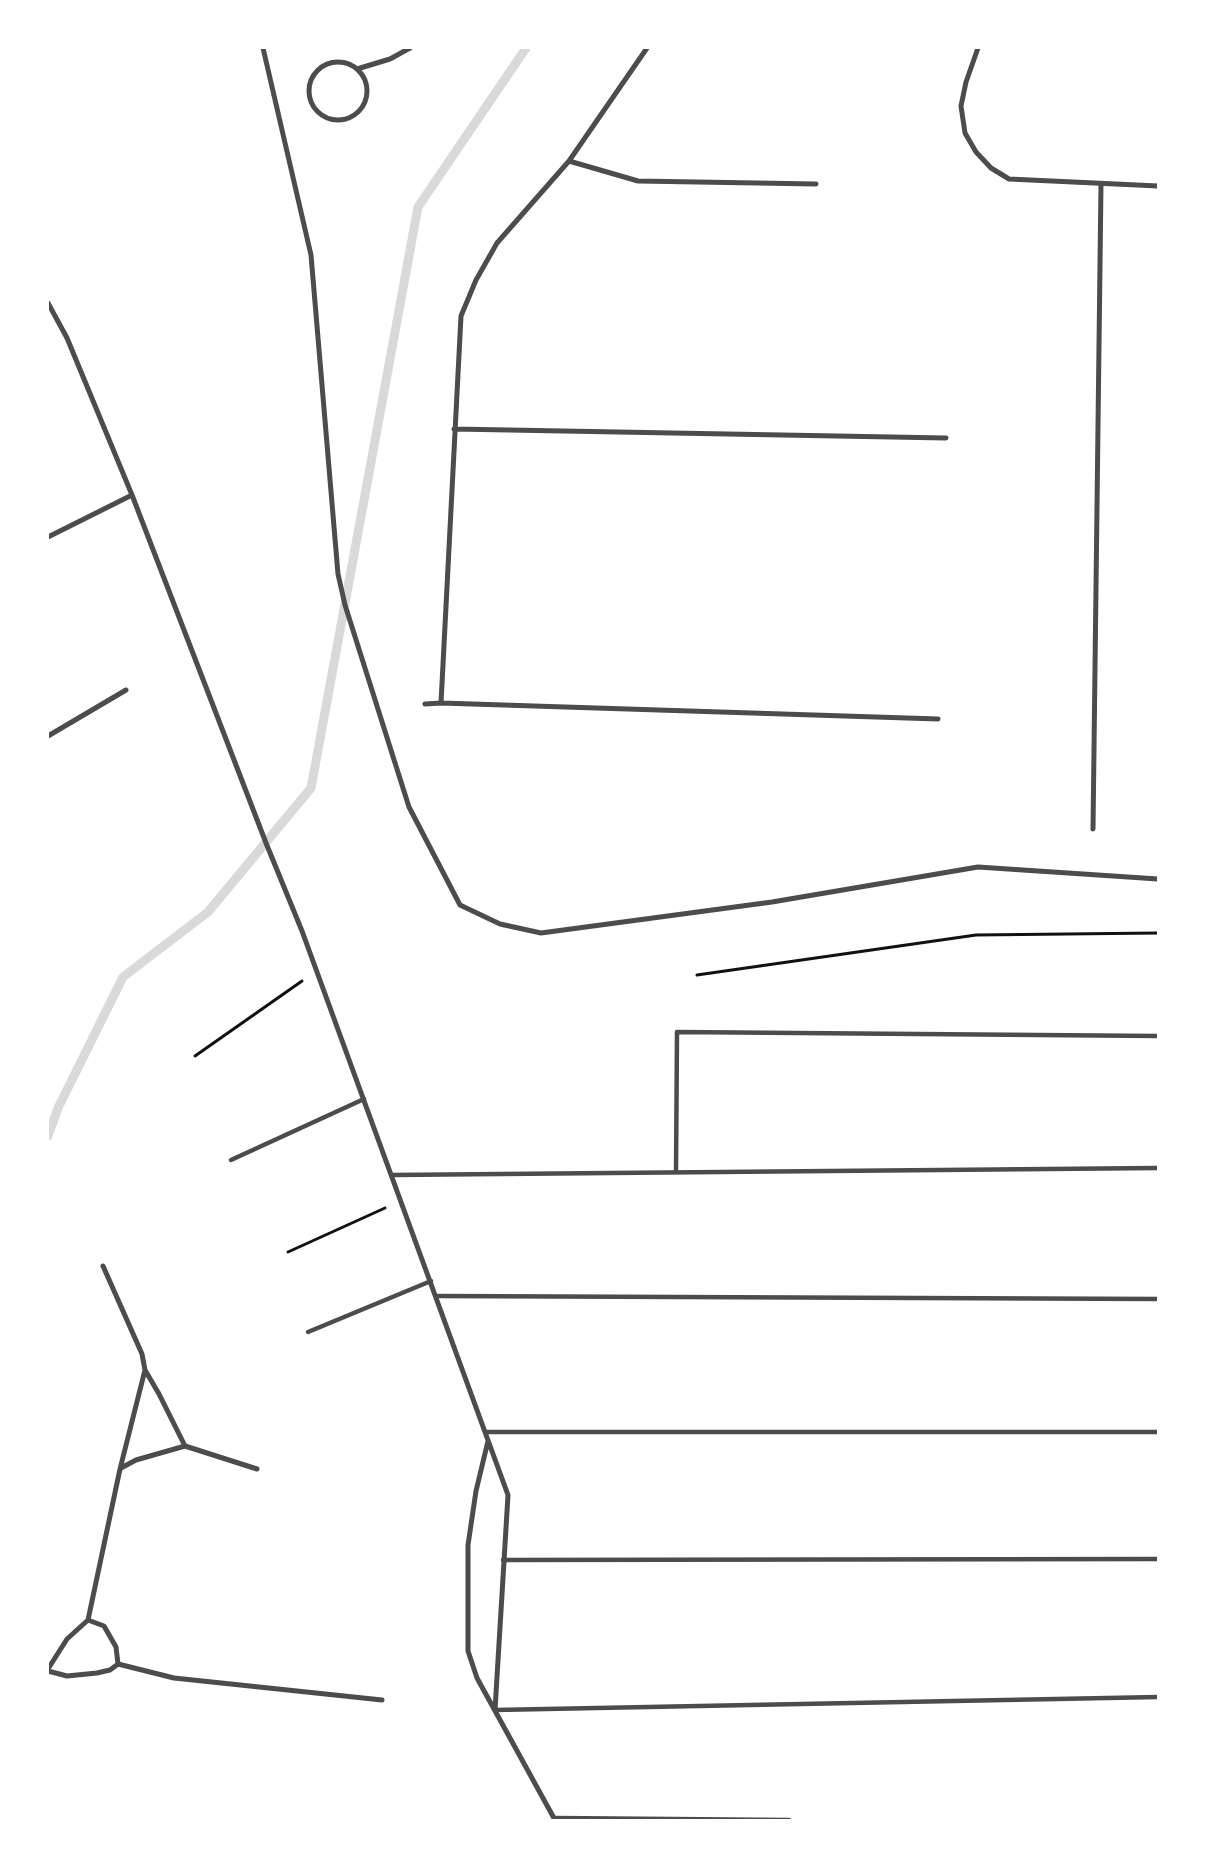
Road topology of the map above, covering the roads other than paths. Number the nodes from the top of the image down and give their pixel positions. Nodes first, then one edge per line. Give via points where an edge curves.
1 (263, 48) edge
2 (410, 48) edge
3 (647, 48) edge
4 (978, 48) edge
5 (358, 69) junction
6 (569, 161) junction
7 (816, 184) dead end
8 (1101, 184) junction
9 (1158, 186) edge
10 (48, 303) edge
11 (454, 429) junction
12 (946, 438) dead end
13 (132, 495) junction
14 (48, 537) edge
15 (126, 690) dead end
16 (441, 703) junction
17 (425, 704) dead end
18 (938, 719) dead end
19 (48, 736) edge
20 (1093, 829) dead end
21 (1158, 879) edge
22 (1158, 1036) edge
23 (364, 1099) junction
24 (231, 1160) dead end
25 (1158, 1168) edge
26 (676, 1172) junction
27 (392, 1175) junction
28 (103, 1266) dead end
29 (431, 1282) junction
30 (437, 1296) junction
31 (1158, 1299) edge
32 (308, 1332) dead end
33 (146, 1370) junction
34 (485, 1432) junction
35 (1158, 1432) edge
36 (488, 1440) junction
37 (184, 1446) junction
38 (120, 1468) junction
39 (257, 1469) dead end
40 (1158, 1559) edge
41 (503, 1560) junction
42 (88, 1620) junction
43 (118, 1664) junction
44 (48, 1670) edge
45 (1158, 1698) edge
46 (382, 1700) dead end
47 (495, 1710) junction
48 (554, 1819) edge
49 (789, 1820) edge

1 - 21 street via 311,255 338,574 345,605 409,807 460,905 500,924 541,933 772,902 978,868
2 - 5 street via 390,59
3 - 6 street
4 - 8 street via 961,106 964,133 976,152 991,168 1008,179
5 - 5 street via 351,64 334,62 313,76 310,97 322,115 329,119 344,119 362,108 367,92
6 - 7 street via 638,181
6 - 11 street via 497,243 464,307
8 - 9 street
8 - 20 street
10 - 13 street via 67,338
11 - 12 street
11 - 16 street
13 - 14 street
13 - 23 street
15 - 19 street
16 - 17 street
16 - 18 street
22 - 26 street via 677,1032
23 - 24 street
23 - 27 street
25 - 26 street
26 - 27 street
27 - 29 street
28 - 33 street
29 - 30 street
29 - 32 street
30 - 31 street
30 - 34 street
33 - 37 street
33 - 38 street
34 - 35 street
34 - 36 street
36 - 41 street via 508,1495
36 - 47 street via 468,1545 468,1652 477,1678
37 - 38 street
37 - 39 street
38 - 42 street
40 - 41 street
41 - 47 street
42 - 43 street via 104,1626 116,1647
42 - 44 street via 67,1639
43 - 44 street via 97,1673 66,1676
43 - 46 street via 174,1678
45 - 47 street
47 - 48 street
48 - 49 street

